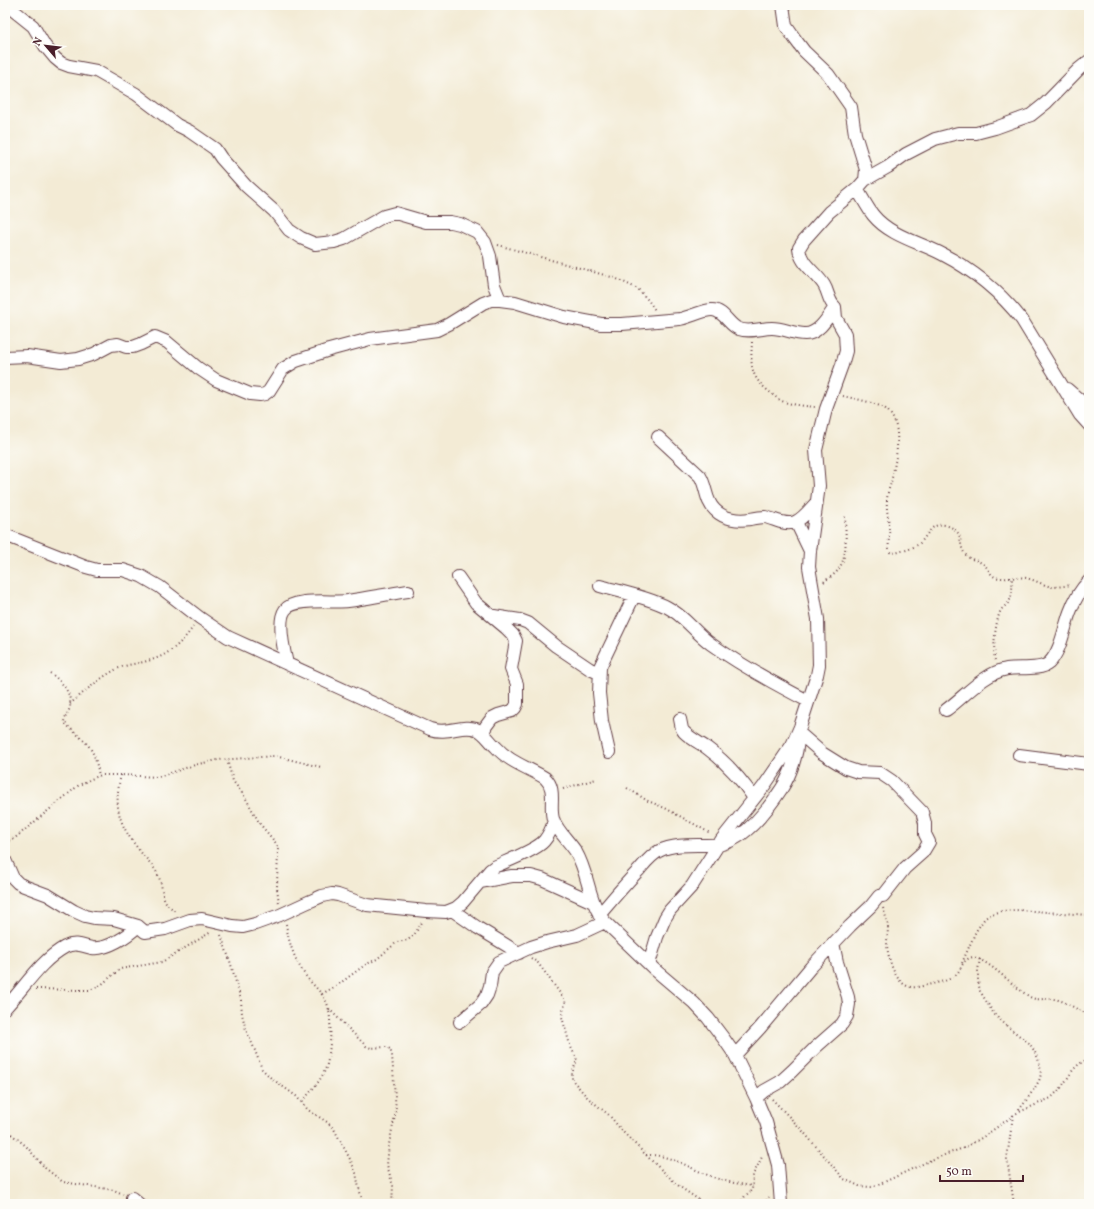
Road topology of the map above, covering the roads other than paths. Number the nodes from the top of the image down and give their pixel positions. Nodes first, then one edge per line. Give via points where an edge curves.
1 (9, 5) edge
2 (783, 5) edge
3 (1089, 61) edge
4 (861, 185) junction
5 (500, 300) junction
6 (835, 307) junction
7 (5, 357) edge
8 (1057, 378) junction
9 (1089, 408) edge
10 (1089, 426) edge
11 (658, 437) dead end
12 (816, 503) junction
13 (796, 522) junction
14 (5, 535) edge
15 (810, 551) junction
16 (458, 577) dead end
17 (1088, 582) edge
18 (600, 586) dead end
19 (408, 591) dead end
20 (634, 596) junction
21 (494, 616) junction
22 (287, 664) junction
23 (599, 673) junction
24 (808, 701) junction
25 (946, 710) dead end
26 (680, 719) dead end
27 (798, 732) junction
28 (484, 733) junction
29 (609, 752) dead end
30 (1019, 755) dead end
31 (1089, 764) edge
32 (754, 798) junction
33 (554, 821) junction
34 (719, 842) junction
35 (5, 860) edge
36 (480, 882) junction
37 (593, 902) junction
38 (452, 910) junction
39 (602, 919) junction
40 (138, 926) junction
41 (834, 943) junction
42 (519, 953) junction
43 (649, 964) junction
44 (5, 1008) edge
45 (460, 1022) dead end
46 (734, 1055) junction
47 (760, 1095) junction
48 (781, 1204) edge

1 - 5 street via 33,26 45,46 61,63 96,71 136,94 177,125 215,149 246,186 274,211 289,230 308,242 326,244 344,239 384,216 395,213 426,222 460,224 477,232 485,242
2 - 4 street via 786,26 804,51 828,74 851,107 855,134 866,170
3 - 4 street via 1031,115 976,133 958,133 935,138 906,154
4 - 6 street via 829,212 799,248 801,258 824,285
4 - 8 street via 874,216 884,225 972,272 1011,306
5 - 6 street via 601,324 687,317 713,310 736,328 746,331 776,328 801,334 809,334 819,327
5 - 7 street via 483,302 437,330 370,339 296,361 283,369 263,395 250,394 216,380 167,342 155,337 133,347 111,345 78,359 61,361 27,356
6 - 12 street via 836,318 845,334 846,352 826,409 816,450 819,486
8 - 9 street
8 - 10 street
11 - 13 street via 700,476 710,503 720,514 739,520 760,517 784,523
12 - 13 street
12 - 15 street
13 - 15 street
14 - 22 street via 86,567 98,570 123,570 141,576 228,637
15 - 24 street via 809,567 818,619 819,665
16 - 21 street via 476,602
17 - 25 street via 1073,606 1057,650 1048,663 999,671 984,679
18 - 20 street
19 - 22 street via 347,601 316,601 286,608 282,617
20 - 23 street
20 - 24 street via 668,608 732,659 773,684
21 - 23 street via 528,623 556,646
21 - 28 street via 510,631 516,641 511,669 516,683 517,702 514,709 492,718
22 - 28 street via 430,729 441,732 468,728
23 - 29 street via 600,701
24 - 27 street
26 - 32 street via 684,732 730,767
27 - 32 street via 777,768
27 - 34 street via 798,747 783,787 750,828 736,838 722,844
27 - 41 street via 822,753 846,768 858,772 880,773 892,781 923,813 925,834 929,843 883,896 879,896
28 - 33 street via 505,756 545,778 550,784
30 - 31 street
32 - 34 street
33 - 36 street via 548,837 542,843 494,867
33 - 37 street via 582,863
34 - 39 street via 669,847 653,855 629,880
34 - 43 street via 692,886 665,918
35 - 40 street via 13,878 24,886 48,895 85,916 114,919
36 - 37 street via 512,876 531,876
36 - 38 street via 459,906
37 - 39 street
38 - 40 street via 426,911 367,905 332,894 243,927 218,925 202,918 145,932
38 - 42 street
39 - 42 street via 577,935 546,942
39 - 43 street
40 - 44 street via 121,940 100,948 75,944 56,953
41 - 46 street
41 - 47 street via 848,997 847,1016 842,1024 780,1082
42 - 45 street via 497,964 492,972 487,995 481,1004
43 - 46 street via 698,1008
46 - 47 street
47 - 48 street via 778,1165

